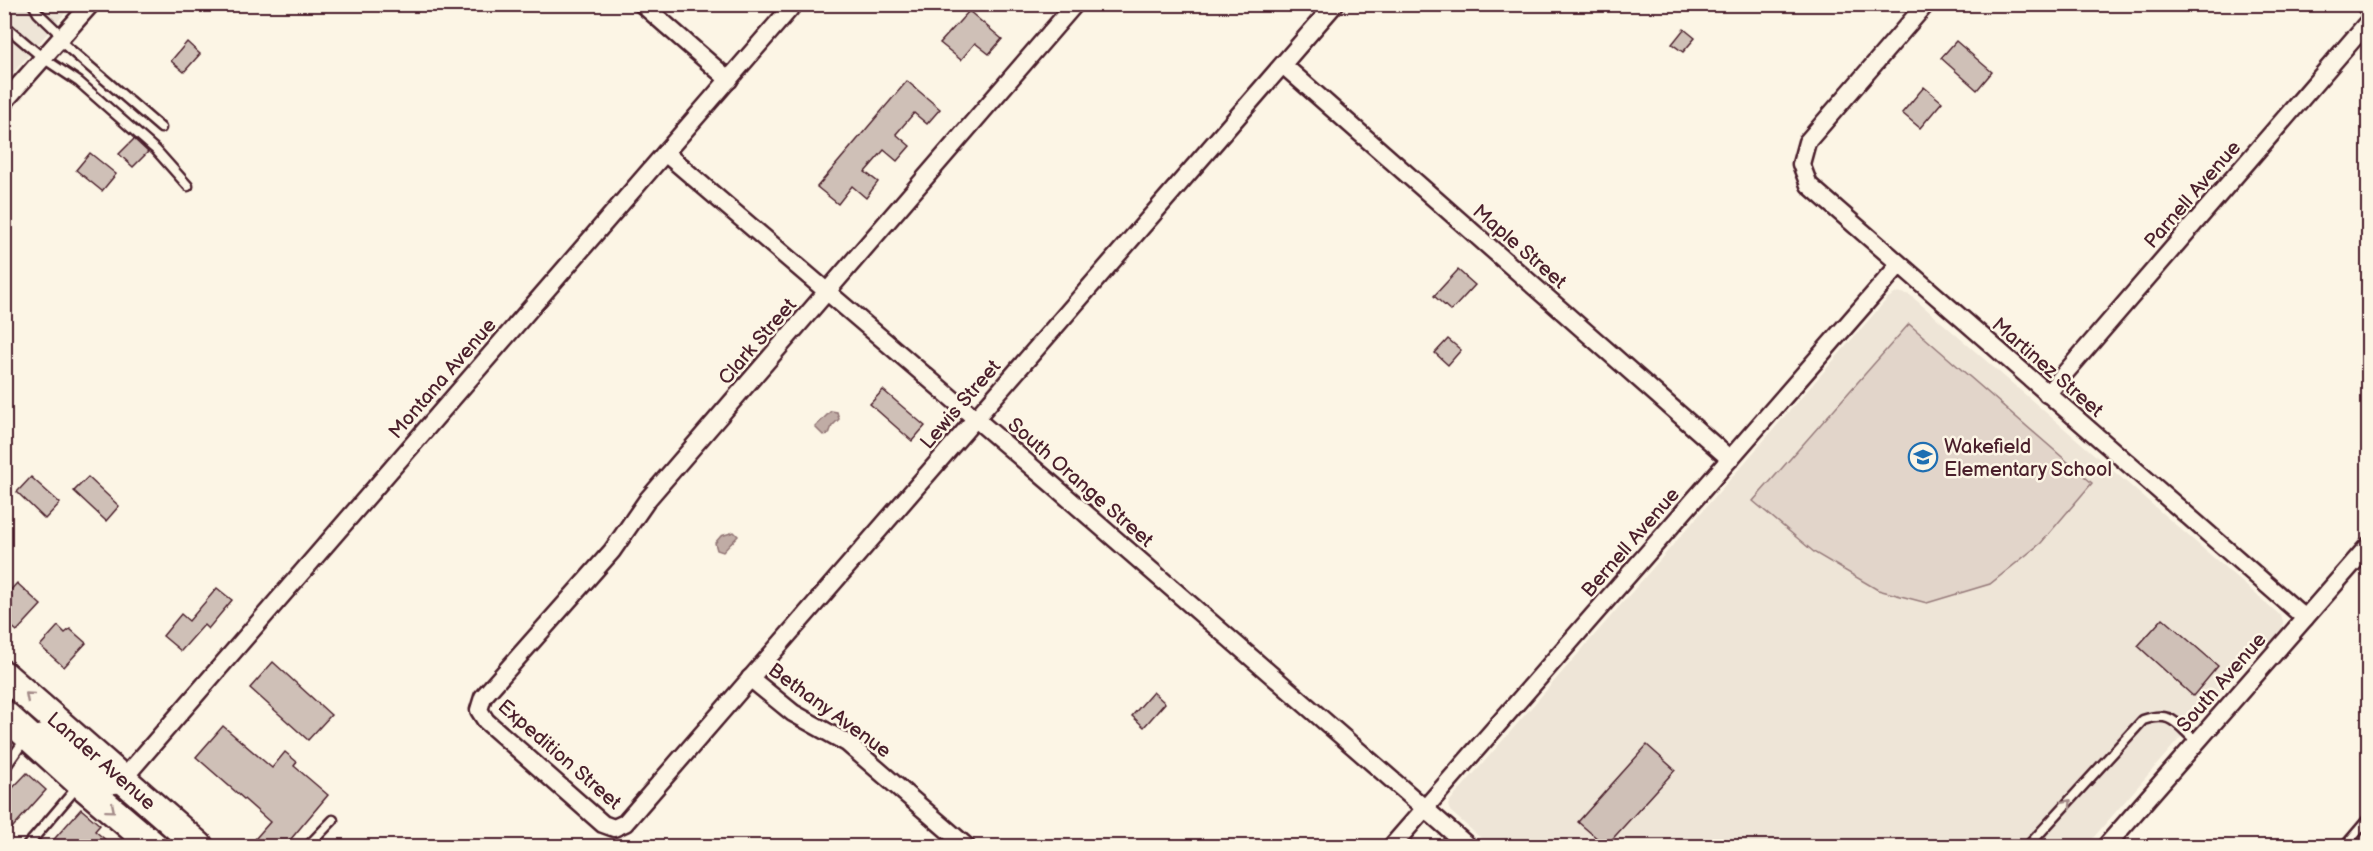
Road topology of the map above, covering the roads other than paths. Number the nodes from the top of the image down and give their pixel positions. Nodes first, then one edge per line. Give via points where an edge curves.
1 (33, 4) edge
2 (90, 4) edge
3 (642, 4) edge
4 (794, 4) edge
5 (1075, 4) edge
6 (1335, 4) edge
7 (1926, 4) edge
8 (2364, 4) edge
9 (2368, 8) edge
10 (2368, 22) edge
11 (4, 25) edge
12 (61, 38) junction
13 (43, 58) junction
14 (1283, 65) junction
15 (729, 80) junction
16 (4, 102) edge
17 (161, 128) dead end
18 (665, 153) junction
19 (188, 186) dead end
20 (1899, 265) junction
21 (826, 292) junction
22 (2047, 394) junction
23 (975, 419) junction
24 (1730, 459) junction
25 (2368, 546) edge
26 (2305, 618) junction
27 (4, 675) edge
28 (750, 678) junction
29 (479, 710) joint
30 (4, 714) edge
31 (28, 736) junction
32 (2197, 742) junction
33 (4, 769) edge
34 (123, 779) junction
35 (81, 784) junction
36 (1425, 809) junction
37 (2368, 819) edge
38 (333, 820) dead end
39 (614, 828) joint
40 (27, 846) edge
41 (154, 846) edge
42 (199, 846) edge
43 (308, 846) edge
44 (966, 846) edge
45 (1392, 846) edge
46 (1468, 846) edge
47 (2028, 846) edge
48 (2106, 846) edge
49 (2345, 846) edge

1 - 12 lane
2 - 12 street
3 - 15 street
4 - 15 street, Montana Avenue
5 - 21 street, Clark Street
6 - 14 street, Lewis Street
7 - 20 street, Martinez Street via 1812,136 1801,164 1814,191
8 - 9 street
10 - 22 street, Parnell Avenue
11 - 13 lane
12 - 13 street
12 - 17 lane
13 - 16 street
13 - 19 lane via 72,76 156,150
14 - 23 street, Lewis Street
14 - 24 street, Maple Street
15 - 18 street, Montana Avenue
18 - 21 street, South Orange Street
18 - 34 street, Montana Avenue
20 - 22 street, Martinez Street
20 - 24 street, Bernell Avenue
21 - 23 street, South Orange Street
21 - 29 street, Clark Street via 648,498 612,551 483,697
22 - 26 street, Martinez Street
23 - 28 street, Lewis Street
23 - 36 street, South Orange Street
24 - 36 street, Bernell Avenue
25 - 26 street, South Avenue
26 - 32 street, South Avenue
34 -> 27 main road, Lander Avenue
28 - 39 street, Lewis Street via 625,823
28 - 44 street, Bethany Avenue via 793,713 847,743
29 - 39 street, Expedition Street via 486,721 549,777 603,824
30 - 31 main road, Lander Avenue
31 - 33 lane
31 - 34 street via 50,735 107,785
31 - 35 main road, Lander Avenue
47 -> 32 lane via 2143,720 2167,716
32 - 48 street, South Avenue
34 - 42 main road, Lander Avenue
35 - 40 lane
35 -> 41 main road, Lander Avenue
36 - 45 street, Bernell Avenue
36 - 46 street, South Orange Street
37 - 49 lane
38 - 43 lane

